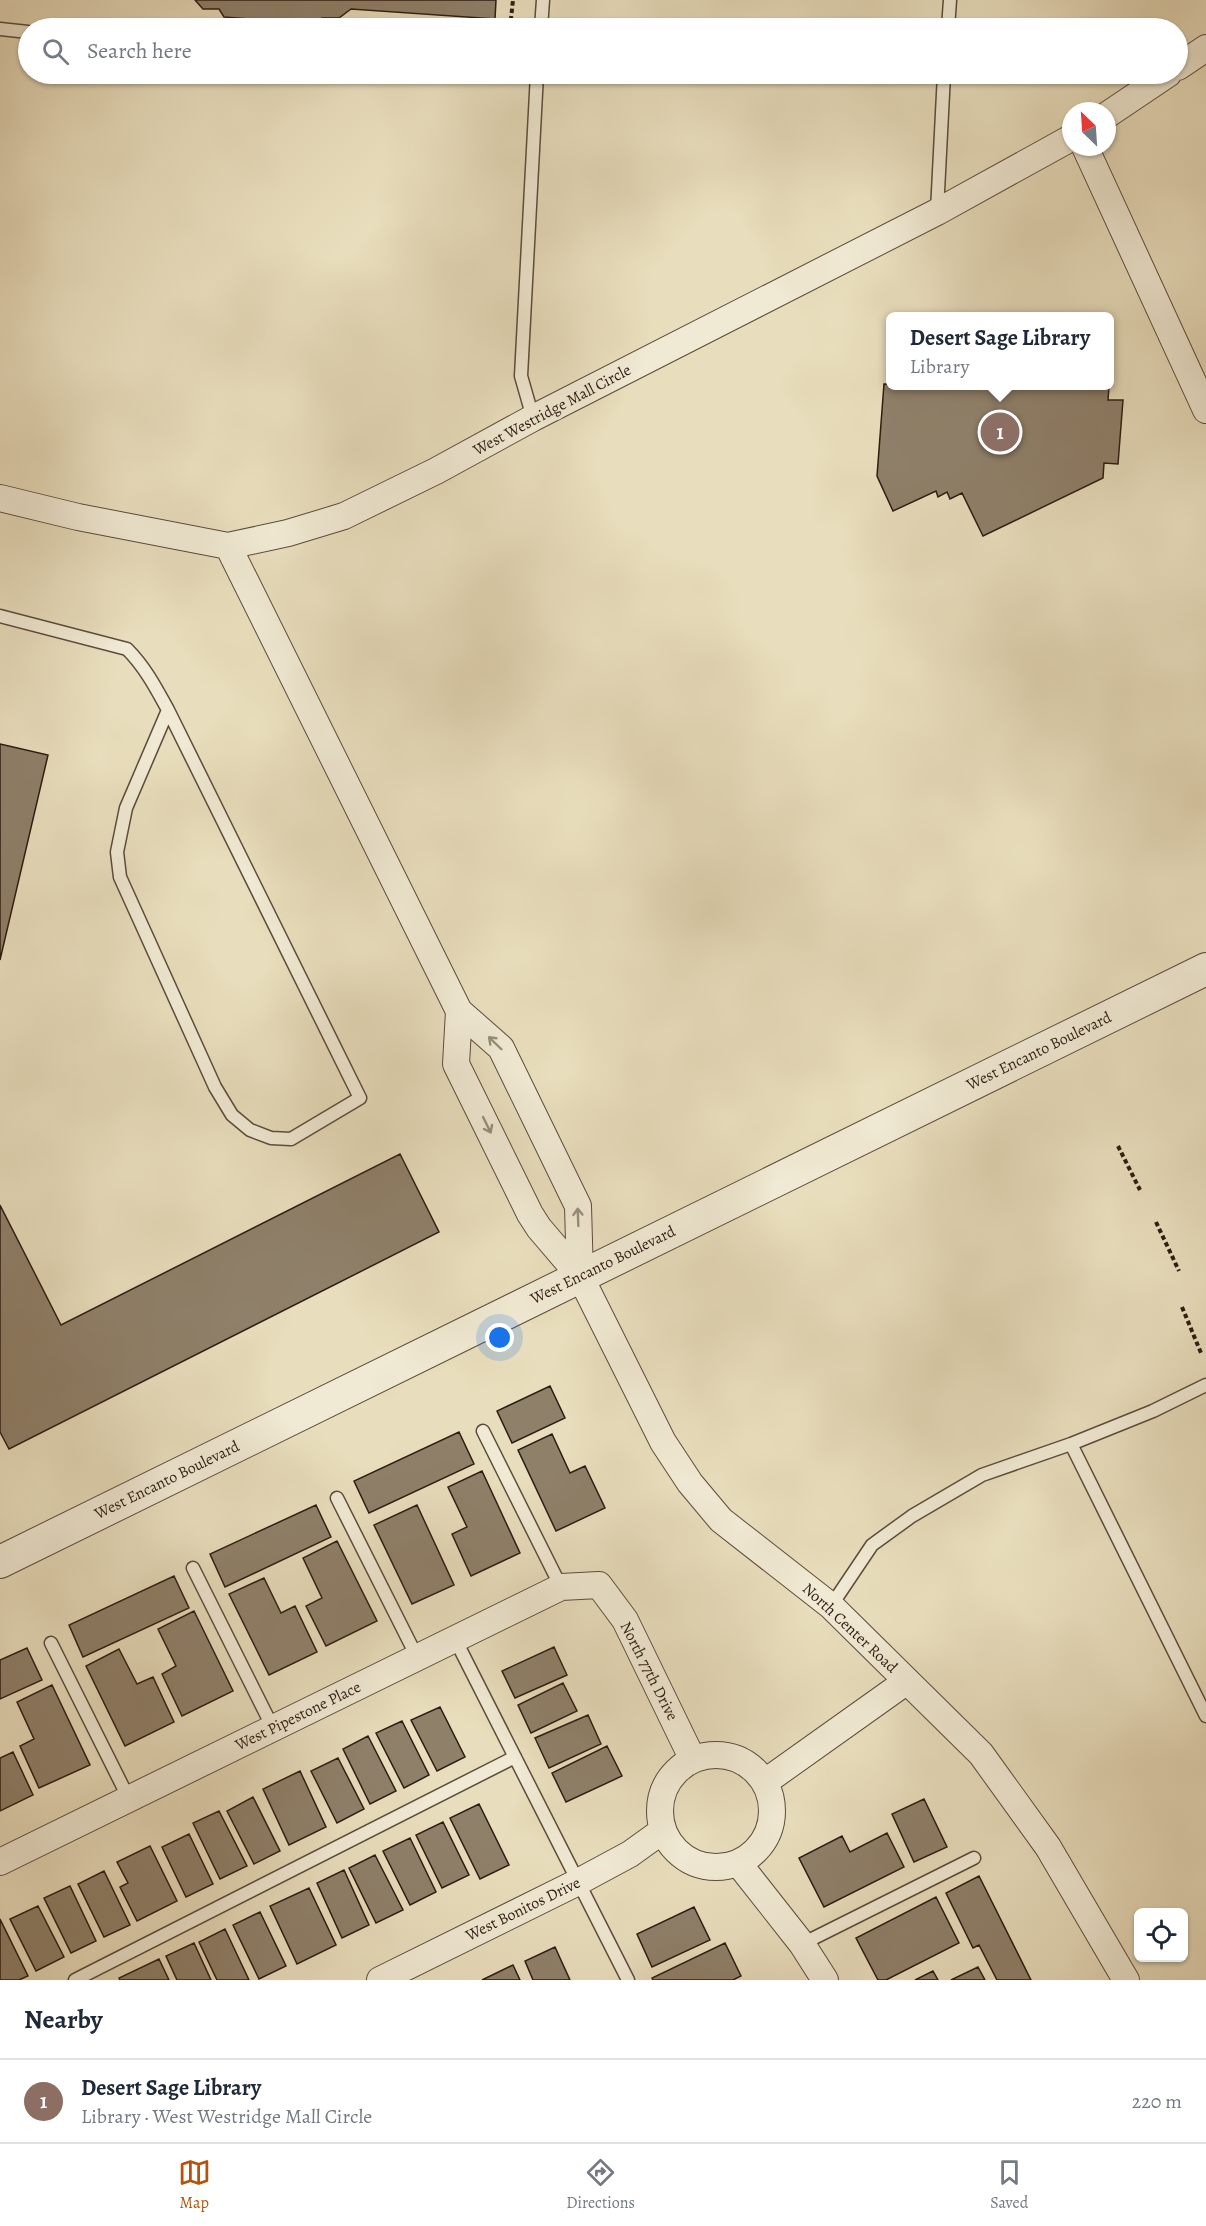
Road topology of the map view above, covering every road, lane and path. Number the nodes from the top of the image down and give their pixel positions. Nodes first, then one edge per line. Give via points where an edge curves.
1 (513, 0) edge
2 (543, 0) edge
3 (950, 0) edge
4 (511, 18) edge
5 (542, 18) edge
6 (949, 18) edge
7 (0, 29) edge
8 (18, 31) edge
9 (1206, 48) edge
10 (1188, 60) edge
11 (536, 84) edge
12 (943, 84) edge
13 (1153, 84) edge
14 (1116, 109) edge
15 (1062, 143) edge
16 (1088, 156) edge
17 (937, 213) junction
18 (1206, 410) edge
19 (533, 418) junction
20 (0, 498) edge
21 (228, 546) junction
22 (0, 616) edge
23 (168, 710) junction
24 (1206, 969) edge
25 (459, 1011) junction
26 (1118, 1146) dead end
27 (1140, 1190) dead end
28 (1155, 1222) dead end
29 (1179, 1271) dead end
30 (580, 1276) junction
31 (1182, 1307) dead end
32 (1201, 1353) dead end
33 (1206, 1385) edge
34 (483, 1431) dead end
35 (1071, 1444) junction
36 (337, 1498) dead end
37 (0, 1562) edge
38 (193, 1568) dead end
39 (599, 1586) joint
40 (561, 1587) junction
41 (831, 1606) junction
42 (455, 1639) junction
43 (51, 1643) dead end
44 (417, 1657) junction
45 (907, 1681) junction
46 (1206, 1716) edge
47 (273, 1728) junction
48 (515, 1756) junction
49 (693, 1760) junction
50 (765, 1782) junction
51 (129, 1799) junction
52 (662, 1831) junction
53 (974, 1858) dead end
54 (0, 1862) edge
55 (739, 1864) junction
56 (578, 1882) junction
57 (802, 1944) junction
58 (75, 1980) edge
59 (380, 1980) edge
60 (628, 1980) edge
61 (825, 1980) edge
62 (1126, 1980) edge

1 - 4 path
2 - 5 lane
3 - 6 lane
7 - 8 lane
9 - 10 street
11 - 19 lane via 521,376
12 - 17 lane
13 - 14 street
15 - 17 street, West Westridge Mall Circle
16 - 18 street
17 - 19 street, West Westridge Mall Circle
19 - 21 street, West Westridge Mall Circle via 344,516
20 - 21 street, West Westridge Mall Circle
21 - 25 street
22 - 23 lane via 127,649 142,664
23 - 23 lane via 360,1098 291,1139 271,1138 250,1130 232,1115 215,1087 120,877 117,852 126,808
24 - 30 street, West Encanto Boulevard
25 -> 30 street via 456,1064 539,1228
30 -> 25 street via 578,1206 501,1047
26 - 27 path
28 - 29 path
30 - 37 street, West Encanto Boulevard
30 - 41 street, North Center Road via 663,1442 690,1483 721,1520
31 - 32 path
33 - 35 lane
34 - 40 lane
35 - 41 lane via 982,1475 912,1516 872,1545
35 - 46 lane
36 - 44 lane
38 - 47 lane
39 - 40 street, West Pipestone Place
39 - 49 street, North 77th Drive via 625,1620
40 - 42 street, West Pipestone Place
41 - 45 street, North Center Road
42 - 44 street, West Pipestone Place
42 - 48 lane
43 - 51 lane
44 - 47 street, West Pipestone Place
45 - 50 street
45 - 62 street, North Center Road via 981,1754 1048,1847
47 - 51 street, West Pipestone Place
48 - 56 lane
48 - 58 lane
49 - 50 street via 709,1755 726,1756 755,1770
49 - 52 street via 668,1781 659,1814
50 - 55 street via 772,1800 767,1838
51 - 54 street, West Pipestone Place
52 - 55 street via 671,1847 702,1867
52 - 56 street, West Bonitos Drive via 630,1854
53 - 57 lane
55 - 57 street
56 - 59 street, West Bonitos Drive
56 - 60 lane
57 - 61 street

